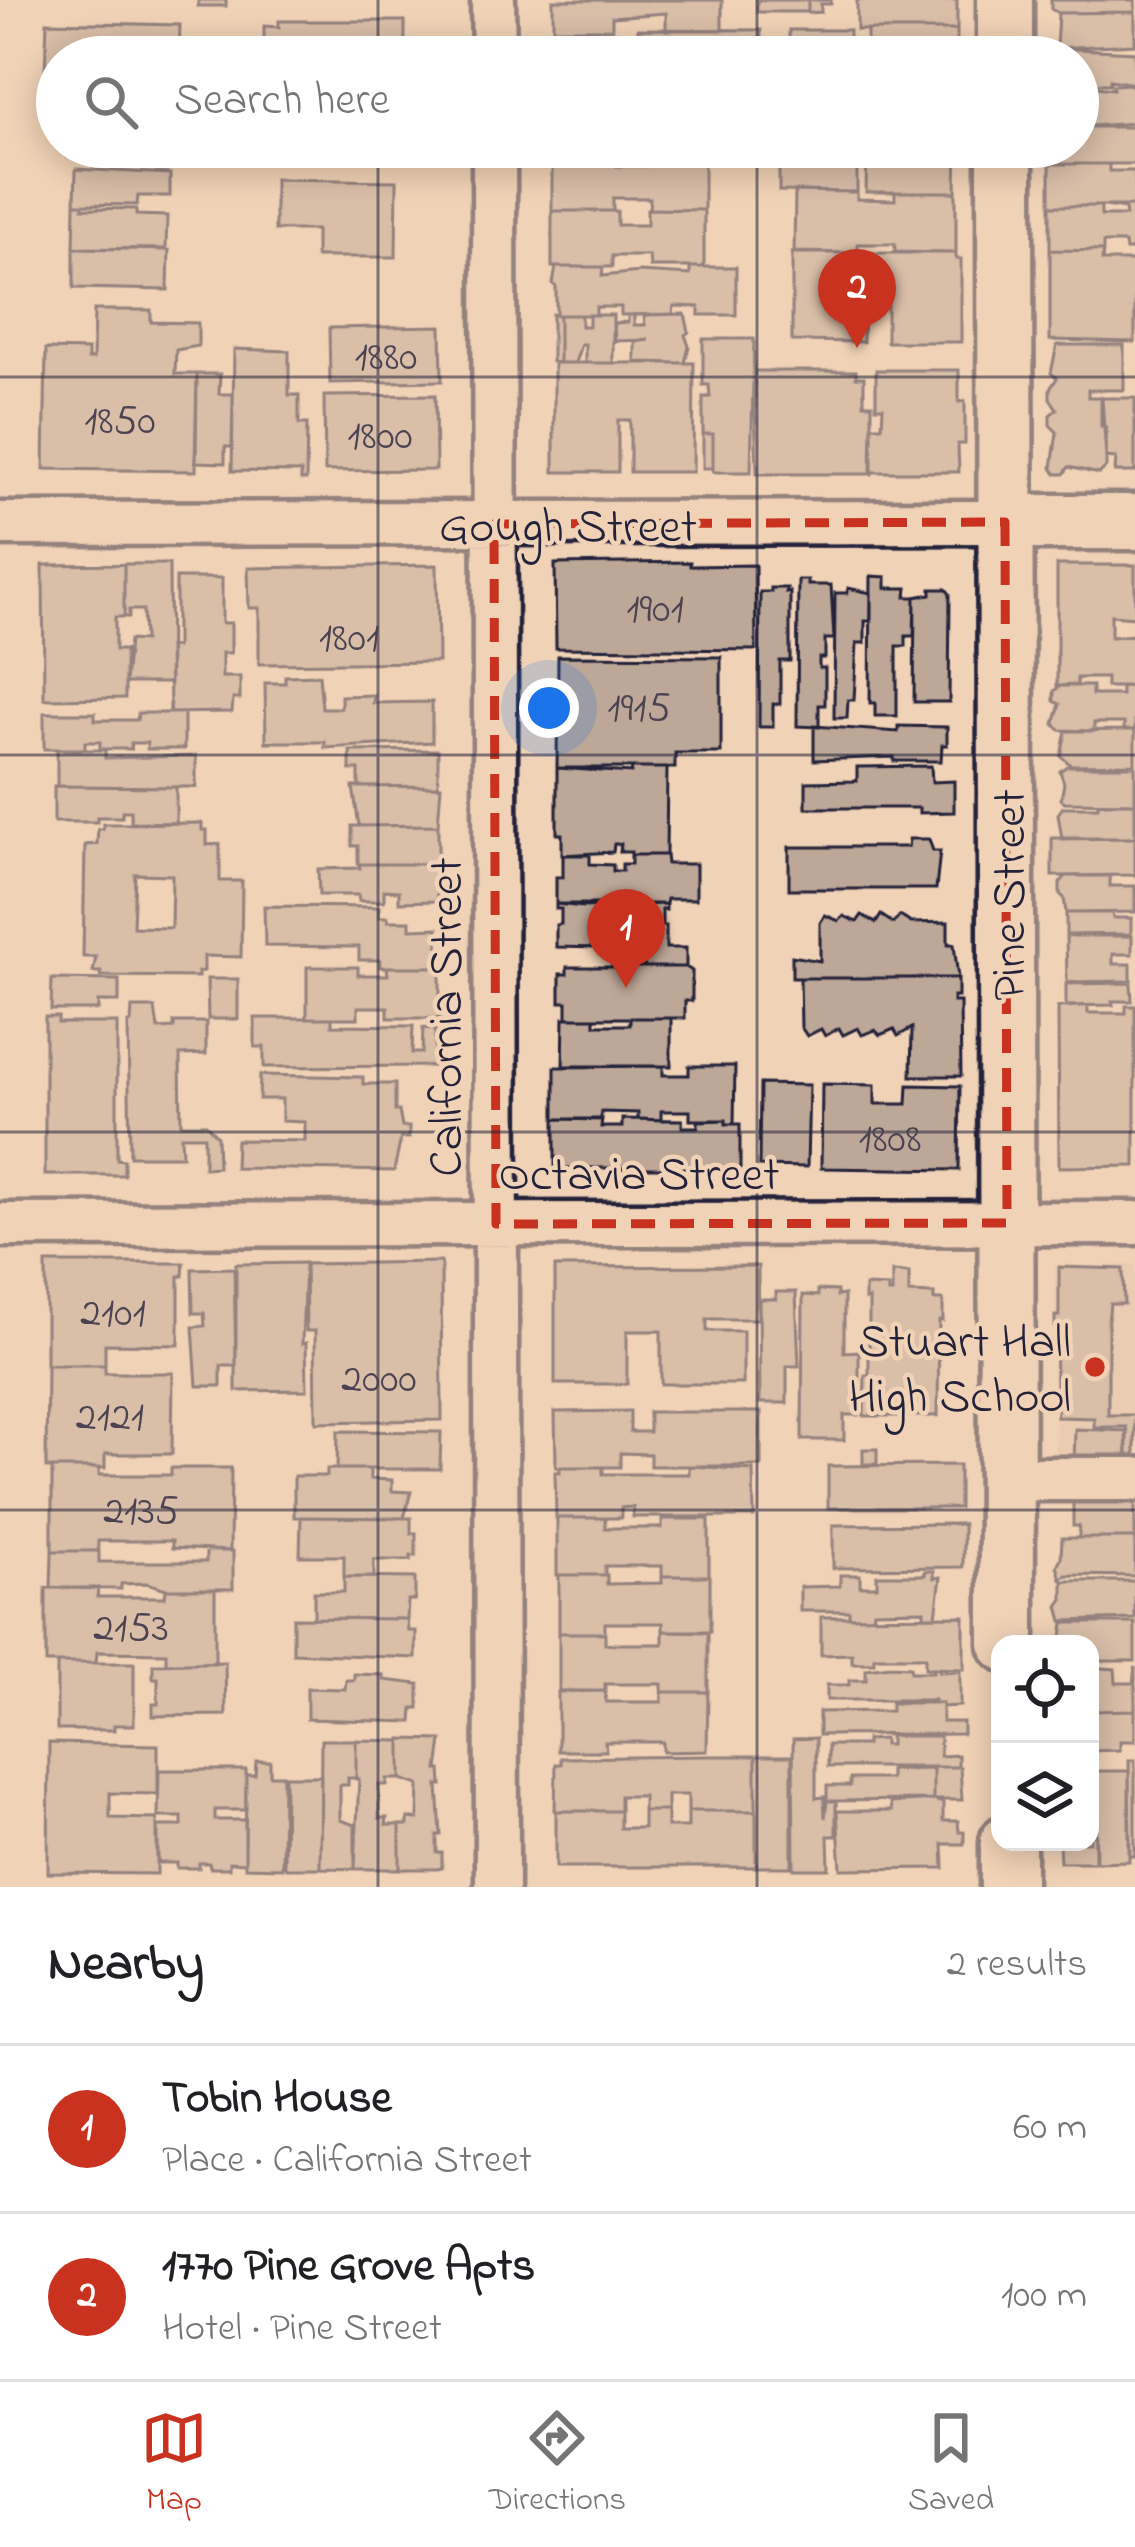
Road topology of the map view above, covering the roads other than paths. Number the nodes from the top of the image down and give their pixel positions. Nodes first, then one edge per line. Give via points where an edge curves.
1 (494, 0) edge
2 (1005, 0) edge
3 (494, 36) edge
4 (1005, 36) edge
5 (494, 168) edge
6 (1005, 168) edge
7 (1005, 522) junction
8 (1135, 522) edge
9 (0, 524) edge
10 (494, 524) junction
11 (1135, 1222) edge
12 (1007, 1223) junction
13 (496, 1224) junction
14 (0, 1225) edge
15 (1135, 1479) edge
16 (1007, 1480) junction
17 (1007, 1635) edge
18 (1008, 1851) edge
19 (497, 1887) edge
20 (1008, 1887) edge

1 - 3 street
2 - 4 main road
5 - 10 street, California Street
6 - 7 main road, Pine Street
7 - 8 main road, Gough Street
7 - 10 street, Gough Street
7 - 12 main road, Pine Street
9 - 10 street, Gough Street
10 - 13 street, California Street
11 - 12 street, Octavia Street
12 - 13 street, Octavia Street
12 - 16 main road, Pine Street
13 - 14 street, Octavia Street
13 - 19 street, California Street
15 - 16 street
16 - 17 main road, Pine Street
18 - 20 main road

